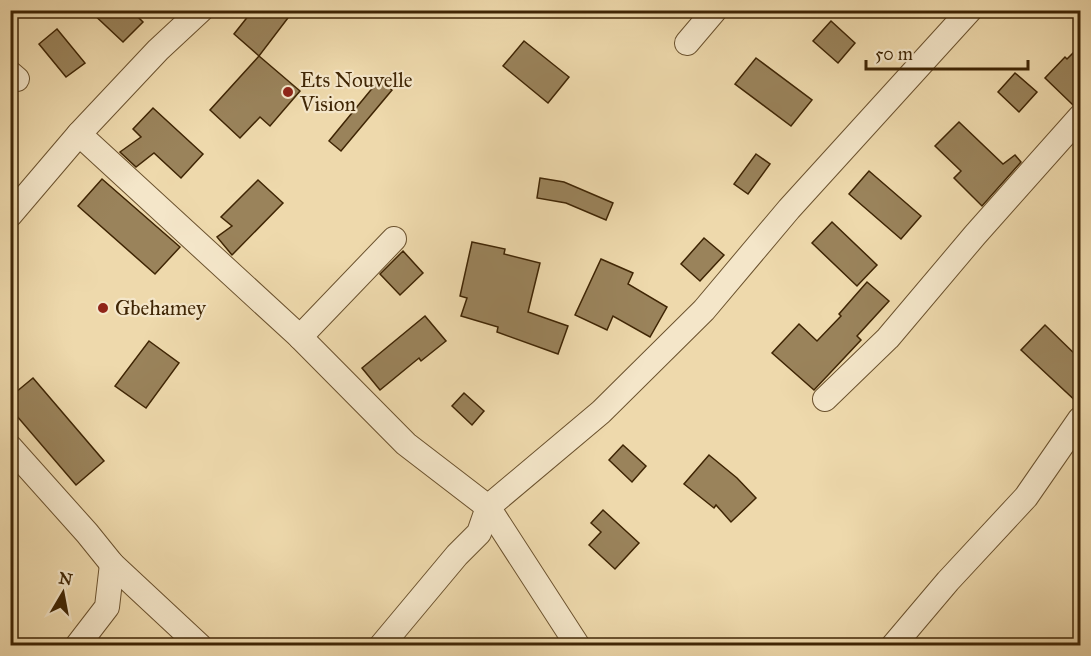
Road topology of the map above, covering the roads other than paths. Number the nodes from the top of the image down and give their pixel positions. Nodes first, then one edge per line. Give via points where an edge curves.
1 (201, 10) edge
2 (715, 10) edge
3 (970, 10) edge
4 (687, 43) dead end
5 (1080, 117) edge
6 (79, 134) junction
7 (10, 215) edge
8 (394, 239) dead end
9 (300, 337) junction
10 (825, 399) dead end
11 (1080, 419) edge
12 (10, 447) edge
13 (488, 507) junction
14 (112, 564) junction
15 (77, 645) edge
16 (200, 645) edge
17 (381, 645) edge
18 (578, 645) edge
19 (893, 645) edge

1 - 6 street
2 - 4 street
3 - 13 street via 789,209 704,310 601,412
5 - 10 street via 888,339
6 - 7 street
6 - 9 street
8 - 9 street
9 - 13 street via 406,444
11 - 19 street via 1026,497
12 - 14 street
13 - 17 street via 479,533
13 - 18 street
14 - 15 street via 107,607
14 - 16 street

